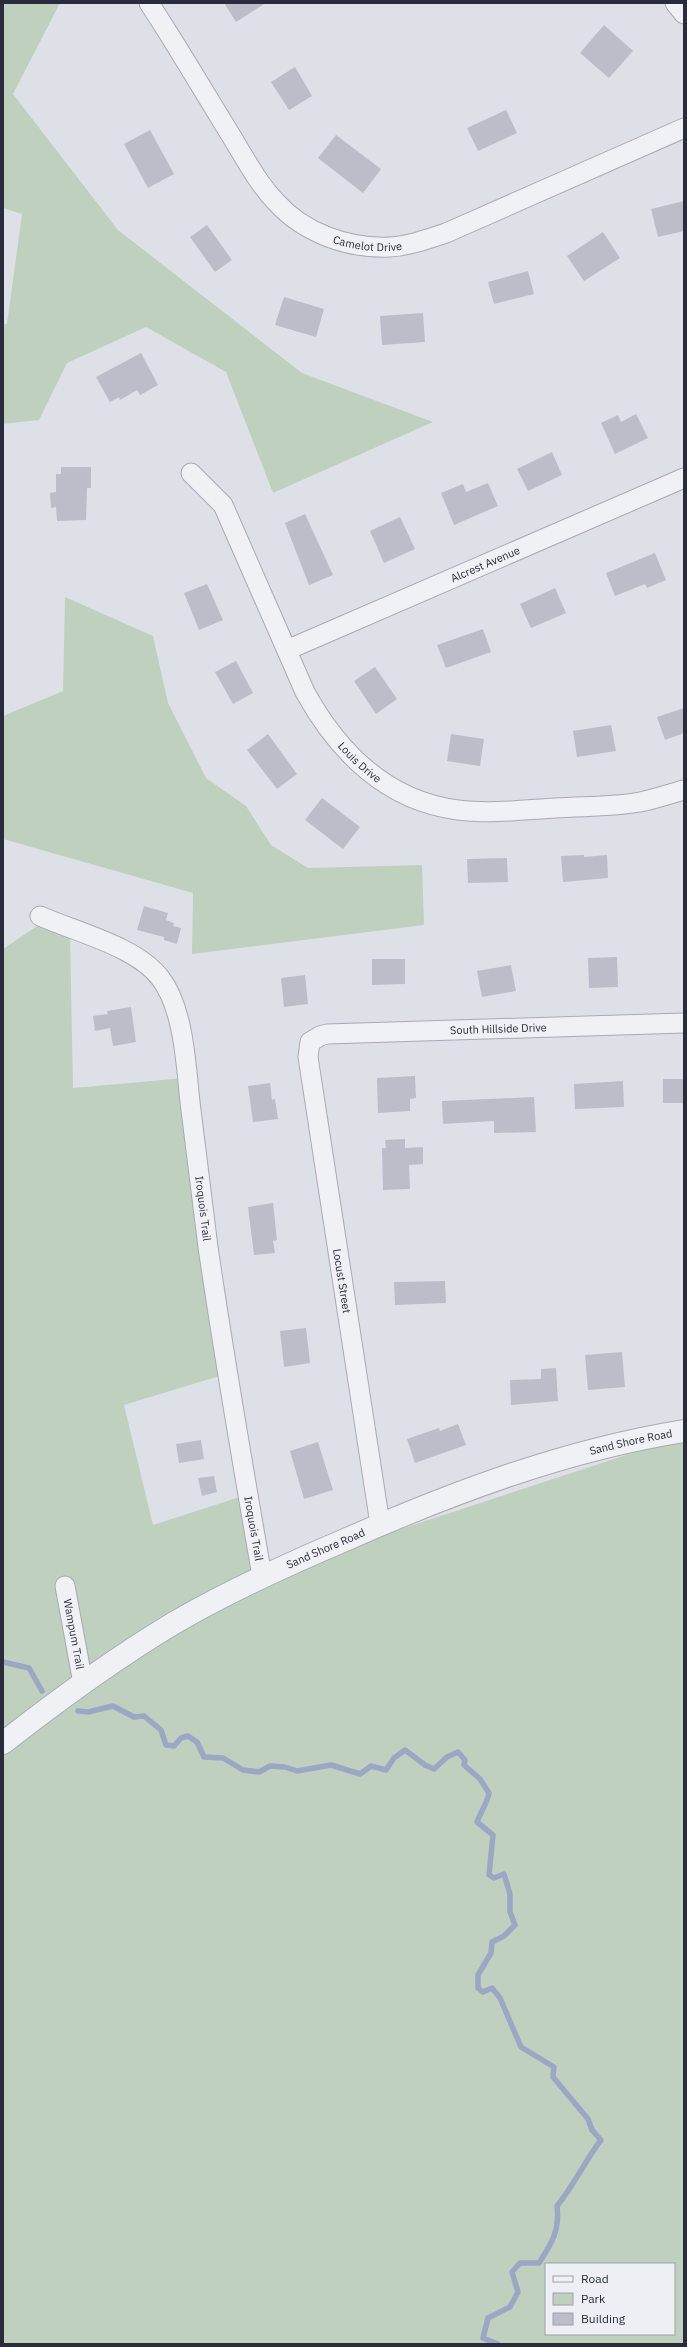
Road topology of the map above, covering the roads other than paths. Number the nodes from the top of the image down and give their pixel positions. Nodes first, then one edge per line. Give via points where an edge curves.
1 (149, 3) edge
2 (675, 3) edge
3 (684, 14) edge
4 (684, 128) edge
5 (191, 473) dead end
6 (684, 478) edge
7 (287, 650) junction
8 (684, 790) edge
9 (40, 916) dead end
10 (684, 1023) edge
11 (314, 1039) joint
12 (684, 1431) edge
13 (380, 1524) junction
14 (262, 1576) junction
15 (65, 1586) dead end
16 (82, 1683) junction
17 (3, 1743) edge

1 - 4 street, Camelot Drive via 266,191 300,224 317,233 346,242 391,247 446,233
2 - 3 street
5 - 7 street, Louis Drive via 223,505
6 - 7 street, Alcrest Avenue
7 - 8 street, Louis Drive via 305,692 331,735 379,779 418,799 458,810 507,812 639,802
9 - 14 street, Iroquois Trail via 126,952 146,964 166,986 178,1017 233,1409
10 - 11 street, South Hillside Drive via 327,1034
11 - 13 street, Locust Street via 309,1046 308,1057
12 - 13 street, Sand Shore Road via 627,1442 549,1462 452,1495
13 - 14 street, Sand Shore Road
14 - 16 street, Sand Shore Road via 173,1624
15 - 16 street, Wampum Trail
16 - 17 street, Sand Shore Road

